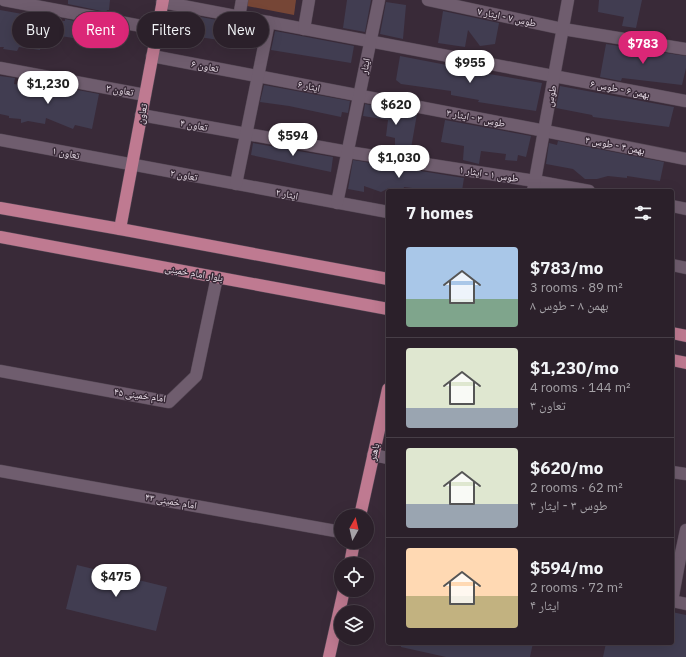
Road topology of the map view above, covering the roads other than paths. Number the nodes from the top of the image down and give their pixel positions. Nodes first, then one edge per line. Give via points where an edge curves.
1 (4, 0) edge
2 (242, 0) edge
3 (309, 0) edge
4 (379, 0) edge
5 (428, 0) edge
6 (568, 0) edge
7 (163, 1) edge
8 (161, 12) edge
9 (215, 12) edge
10 (240, 12) edge
11 (269, 22) edge
12 (137, 25) edge
13 (304, 29) junction
14 (562, 29) junction
15 (370, 42) junction
16 (154, 48) edge
17 (264, 48) edge
18 (686, 49) edge
19 (152, 56) junction
20 (0, 68) edge
21 (258, 76) junction
22 (554, 76) junction
23 (145, 94) junction
24 (359, 96) junction
25 (686, 101) edge
26 (142, 115) junction
27 (545, 131) junction
28 (246, 134) junction
29 (0, 140) edge
30 (348, 152) junction
31 (686, 159) edge
32 (132, 165) junction
33 (236, 184) junction
34 (534, 186) edge
35 (567, 189) edge
36 (337, 203) junction
37 (674, 206) edge
38 (0, 208) edge
39 (686, 209) edge
40 (386, 212) edge
41 (120, 228) junction
42 (0, 237) edge
43 (674, 265) edge
44 (686, 268) edge
45 (217, 277) junction
46 (386, 279) edge
47 (386, 309) edge
48 (674, 333) edge
49 (686, 336) edge
50 (674, 360) edge
51 (686, 362) edge
52 (0, 371) edge
53 (386, 398) edge
54 (373, 455) junction
55 (386, 458) edge
56 (0, 471) edge
57 (674, 472) edge
58 (686, 474) edge
59 (361, 509) edge
60 (686, 530) edge
61 (334, 531) edge
62 (676, 563) edge
63 (674, 582) edge
64 (342, 597) edge
65 (674, 601) edge
66 (686, 604) edge
67 (329, 657) edge

1 - 12 street
2 - 10 street
3 - 13 street
4 - 15 street, ایثار
5 - 14 street, طوس ۷ - ایثار ۷
6 - 14 street, طوس
7 - 8 main road, تعاون
7 - 9 street, بهمن ۶ - طوس ۶
11 - 13 street, بهمن ۶ - طوس ۶
13 - 15 street, بهمن ۶ - طوس ۶
14 - 18 street, طوس ۷ - ایثار ۷
14 - 22 street, طوس
15 - 22 street, بهمن ۶ - طوس ۶
15 - 24 street, ایثار
16 - 19 main road, تعاون
17 - 21 street
19 - 21 street, تعاون ۶
19 - 23 main road, تعاون
20 - 23 street, تعاون ۳
21 - 24 street, ایثار ۶
21 - 28 street
22 - 25 street, بهمن ۶ - طوس ۶
22 - 27 street, طوس
23 - 26 main road, تعاون
24 - 27 street, طوس ۳ - ایثار ۳
24 - 30 street, ایثار
26 - 28 street, تعاون ۴
26 - 32 main road, تعاون
27 - 31 street, بهمن ۴ - طوس ۴
27 - 34 street, طوس
28 - 30 street, تعاون ۴
28 - 33 street
29 - 32 street, تعاون ۱
30 - 34 street, طوس ۱ - ایثار ۱
30 - 36 street, ایثار
32 - 33 street, تعاون ۲
32 - 41 main road, تعاون
33 - 36 street, ایثار ۲
34 - 35 street, طوس ۱ - ایثار ۱
36 - 40 street, ایثار ۲
37 - 39 street
38 - 41 main road
41 - 46 main road
42 - 45 main road, بلوار امام خمینی
43 - 44 street
45 - 47 main road, بلوار امام خمینی
45 - 52 street, امام خمینی ۴۵ via 196,376 169,402
48 - 49 main road
50 - 51 main road
53 - 54 main road, باهنر
54 - 55 street
54 - 59 main road, باهنر
56 - 61 street, امام خمینی ۴۳
57 - 58 street
60 - 62 street
62 - 63 street
64 - 67 main road
65 - 66 street

